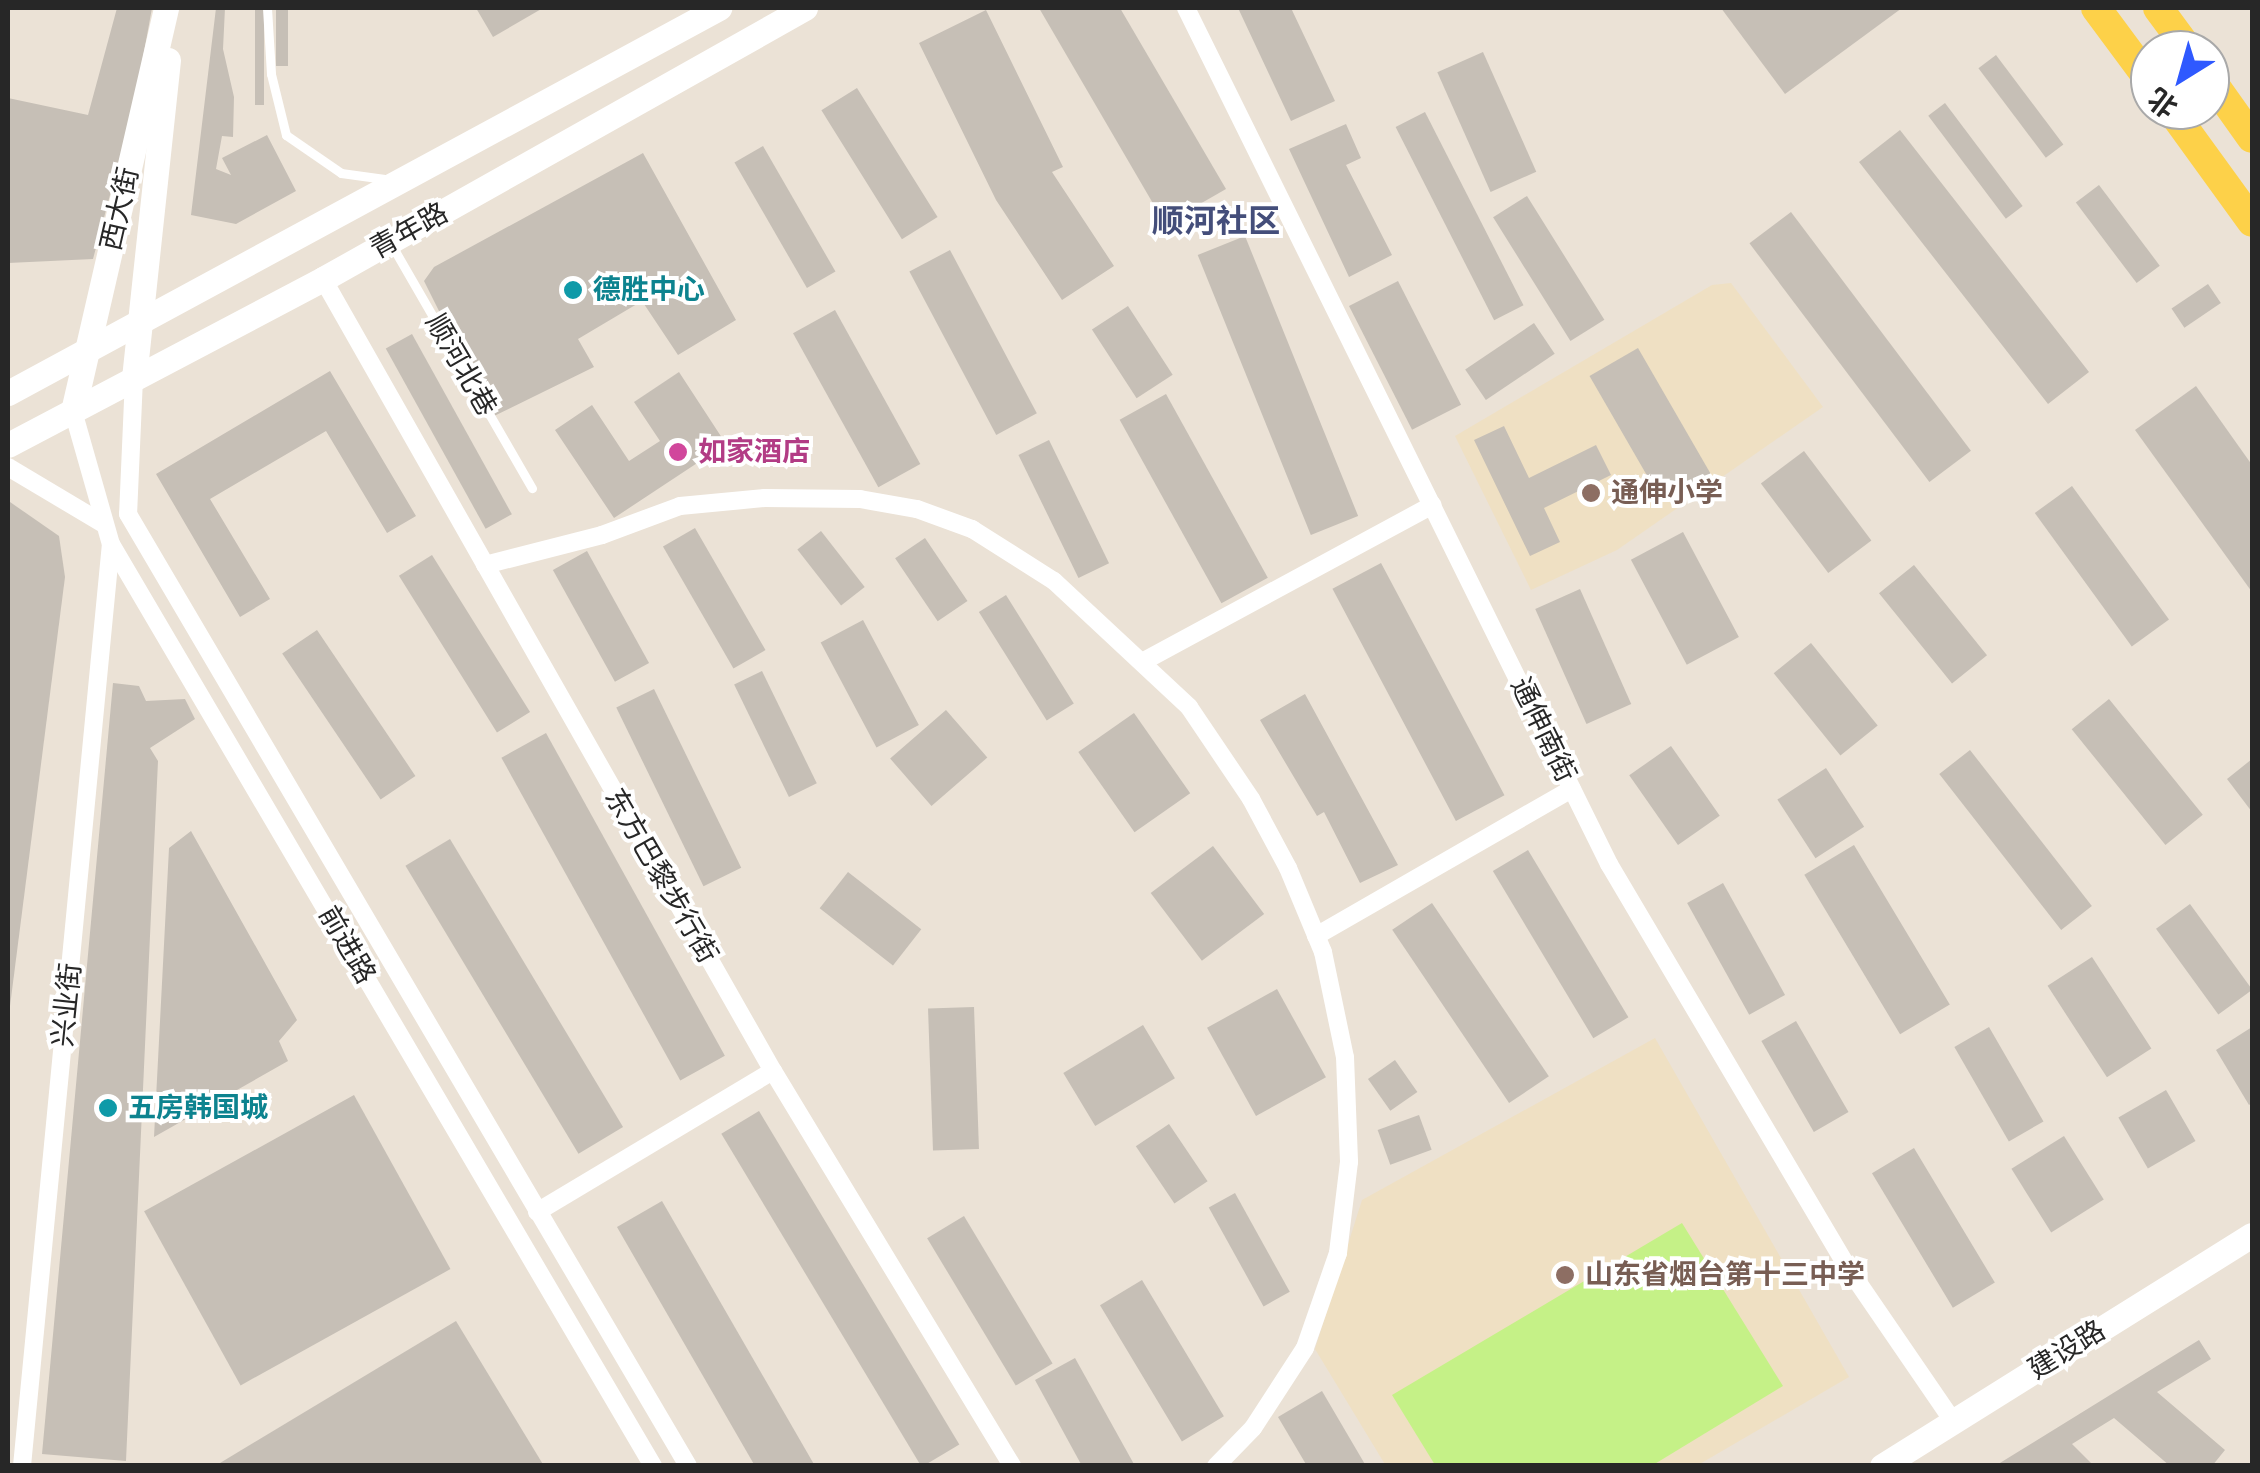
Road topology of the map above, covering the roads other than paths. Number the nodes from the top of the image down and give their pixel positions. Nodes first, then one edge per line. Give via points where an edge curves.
1 (166, 8) edge
2 (175, 8) edge
3 (267, 8) edge
4 (719, 8) edge
5 (805, 8) edge
6 (1186, 8) edge
7 (2096, 8) edge
8 (2158, 8) edge
9 (2174, 30) edge
10 (2130, 54) edge
11 (2230, 108) edge
12 (2185, 130) edge
13 (2252, 138) edge
14 (413, 178) junction
15 (2252, 222) edge
16 (390, 242) junction
17 (323, 279) junction
18 (139, 323) junction
19 (88, 350) junction
20 (134, 378) junction
21 (8, 393) edge
22 (73, 410) junction
23 (8, 445) edge
24 (8, 467) edge
25 (532, 488) dead end
26 (1433, 505) junction
27 (102, 523) junction
28 (111, 544) junction
29 (484, 565) junction
30 (1144, 661) junction
31 (1572, 789) junction
32 (1316, 936) junction
33 (773, 1071) junction
34 (537, 1212) junction
35 (2252, 1235) edge
36 (1953, 1421) junction
37 (22, 1466) edge
38 (654, 1466) edge
39 (688, 1466) edge
40 (1012, 1466) edge
41 (1216, 1466) edge
42 (1882, 1466) edge

1 - 19 main road, 西大街
2 - 18 main road, 西大街
3 - 14 lane via 271,74 286,135 341,174
4 - 14 main road, 青年路
5 - 16 main road, 青年路
6 - 26 street, 通伸南街
7 - 10 main road
8 - 9 main road
11 - 13 main road
12 - 15 main road
14 - 18 main road, 青年路
16 - 17 main road, 青年路
16 - 25 lane, 顺河北巷
17 - 20 main road, 青年路
17 - 29 street, 东方巴黎步行街
18 - 19 main road, 青年路
18 - 20 main road, 西大街
19 - 21 main road, 青年路
19 - 22 main road, 西大街
20 - 22 main road, 青年路
20 - 34 street, 前进路 via 128,514
22 - 23 main road, 青年路
22 - 27 street, 前进路
24 - 27 street
26 - 30 street
26 - 31 street, 通伸南街
27 - 28 street, 前进路
28 - 37 street, 兴业街
28 - 38 street, 前进路
29 - 30 street via 602,535 680,506 765,498 860,500 917,509 972,529 1054,581
29 - 33 street, 东方巴黎步行街
30 - 32 street via 1189,707 1251,799
31 - 32 street
31 - 36 street, 通伸南街 via 1609,864 1844,1262
32 - 41 street via 1346,1058 1349,1162 1338,1253 1305,1348 1253,1428
33 - 34 street
33 - 40 street, 东方巴黎步行街
34 - 39 street, 前进路
35 - 36 main road, 建设路
36 - 42 main road, 建设路

